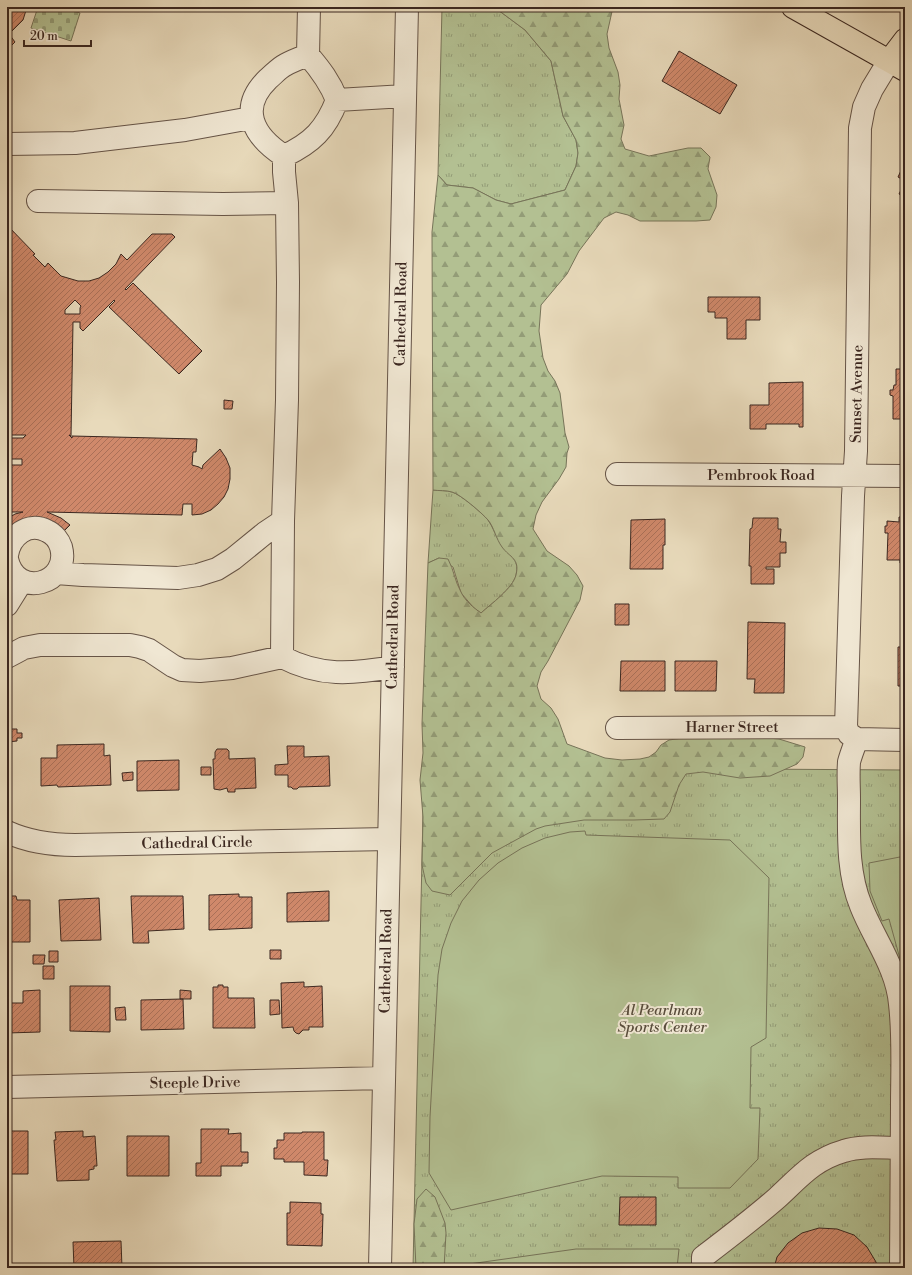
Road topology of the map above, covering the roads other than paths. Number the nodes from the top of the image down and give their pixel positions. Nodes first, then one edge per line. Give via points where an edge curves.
1 (309, 7) edge
2 (407, 7) edge
3 (793, 7) edge
4 (905, 40) edge
5 (308, 55) junction
6 (897, 66) edge
7 (405, 96) junction
8 (337, 100) junction
9 (251, 118) junction
10 (7, 144) edge
11 (284, 156) junction
12 (38, 201) dead end
13 (287, 203) junction
14 (617, 474) dead end
15 (854, 475) junction
16 (905, 476) edge
17 (283, 521) junction
18 (7, 555) edge
19 (7, 559) edge
20 (56, 573) junction
21 (22, 581) junction
22 (7, 605) edge
23 (7, 657) edge
24 (282, 657) junction
25 (392, 667) junction
26 (617, 728) dead end
27 (851, 733) junction
28 (905, 740) edge
29 (7, 832) edge
30 (389, 839) junction
31 (384, 1078) junction
32 (7, 1087) edge
33 (902, 1148) junction
34 (380, 1268) edge
35 (703, 1268) edge
36 (900, 1268) edge

1 - 5 street
2 - 7 street, Cathedral Road
3 - 6 main road
4 - 6 main road
5 - 8 street via 325,76
5 - 9 street via 285,65 262,85 255,96
6 - 15 street, Sunset Avenue via 872,89 864,107 860,128
7 - 8 street
7 - 25 street, Cathedral Road
8 - 11 street via 323,128 310,141
9 - 10 street via 185,130 83,142
9 - 11 street via 264,140
11 - 13 street
12 - 13 street
13 - 17 street via 287,385
14 - 15 street, Pembrook Road
15 - 16 street, Pembrook Road
15 - 27 street, Sunset Avenue
17 - 20 street via 217,569 198,574 178,578
17 - 24 street
18 - 20 street via 8,547 20,532 29,528 48,531 60,545 62,555
19 - 21 street via 14,575
20 - 21 street via 40,583
21 - 22 street
23 - 24 street via 24,648 40,646 130,645 149,650 182,670 200,671 232,668
24 - 25 street via 300,666 328,672 349,673
25 - 30 street, Cathedral Road
26 - 27 street, Harner Street
27 - 28 street, Harner Street
27 - 33 street, Sunset Avenue via 851,864 860,905 889,963 900,1002
29 - 30 street, Cathedral Circle via 55,845
30 - 31 street, Cathedral Road
31 - 32 street, Steeple Drive
31 - 34 street, Cathedral Road
33 - 35 street via 846,1150 822,1159 803,1173 778,1198 702,1257
33 - 36 street, Sunset Avenue

